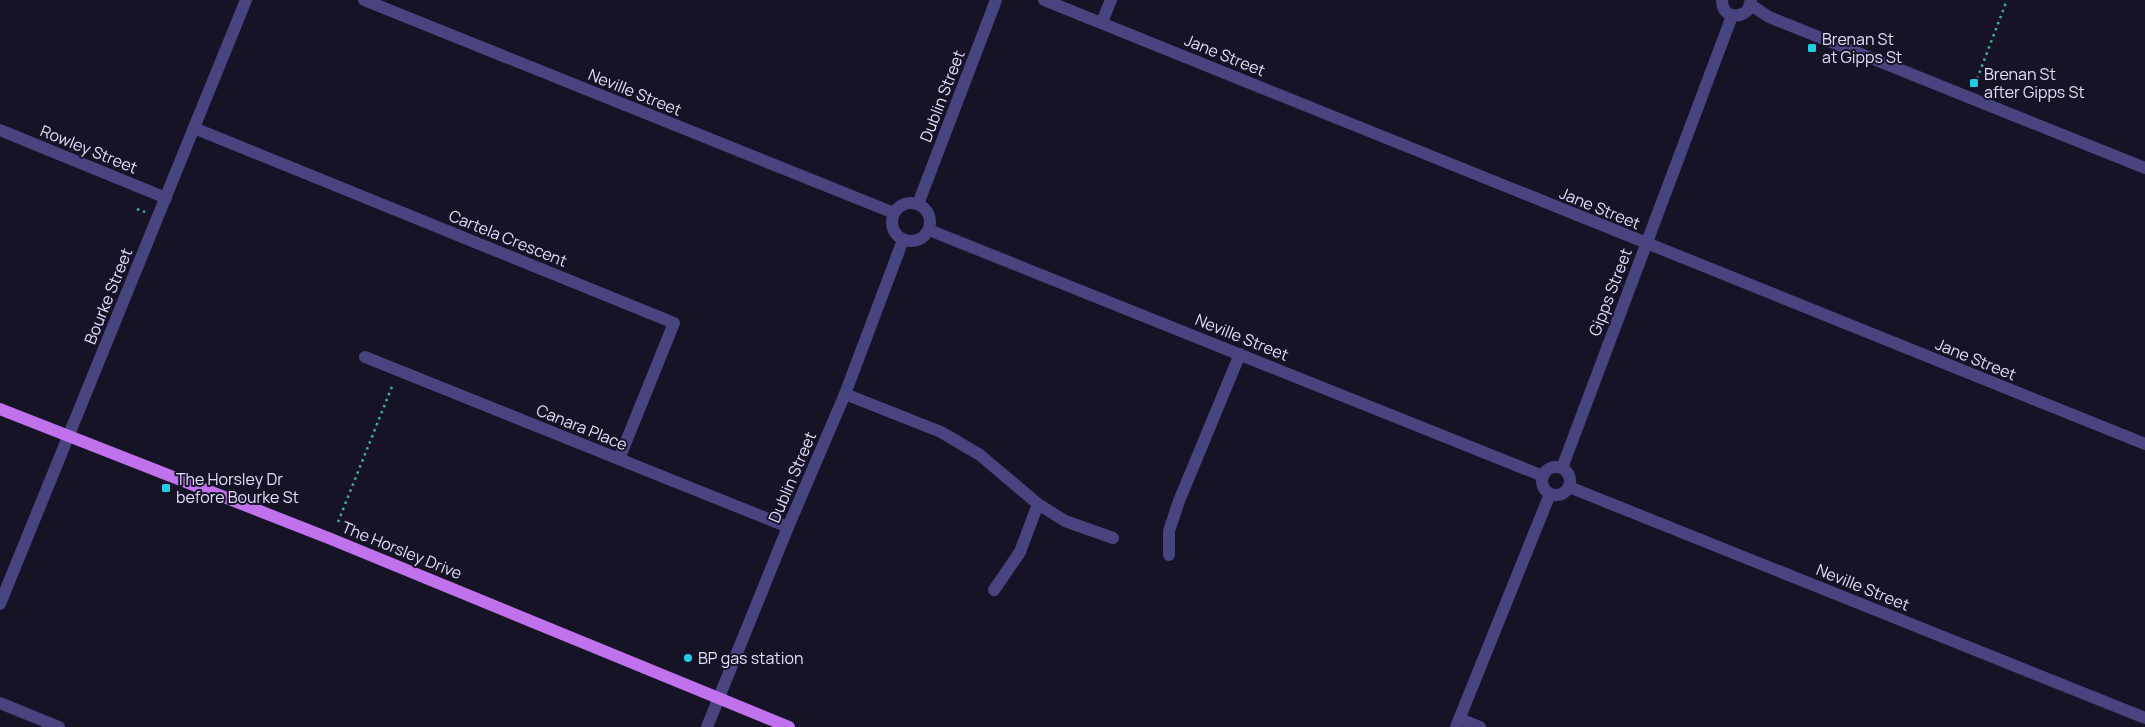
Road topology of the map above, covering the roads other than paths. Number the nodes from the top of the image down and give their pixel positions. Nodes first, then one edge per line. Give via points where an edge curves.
1 (246, 0) edge
2 (364, 0) edge
3 (996, 0) edge
4 (1044, 0) edge
5 (1111, 0) edge
6 (1722, 0) edge
7 (1751, 3) edge
8 (1732, 16) junction
9 (1102, 22) junction
10 (194, 128) junction
11 (0, 130) edge
12 (2145, 168) edge
13 (166, 198) junction
14 (918, 204) junction
15 (894, 214) junction
16 (929, 230) junction
17 (903, 240) junction
18 (1646, 244) junction
19 (1240, 354) junction
20 (365, 357) dead end
21 (845, 394) junction
22 (0, 409) edge
23 (68, 436) junction
24 (2145, 444) edge
25 (619, 459) junction
26 (1562, 468) junction
27 (1543, 476) junction
28 (1569, 487) junction
29 (1550, 494) junction
30 (1038, 504) junction
31 (788, 528) junction
32 (1113, 538) dead end
33 (1169, 555) dead end
34 (994, 590) dead end
35 (0, 604) edge
36 (719, 699) junction
37 (0, 703) edge
38 (2145, 718) edge
39 (1458, 723) edge
40 (59, 727) edge
41 (707, 727) edge
42 (789, 727) edge
43 (1480, 727) edge

1 - 10 street, Bourke Street
2 - 15 street, Neville Street
3 - 14 street, Dublin Street
4 - 9 street, Jane Street
5 - 9 street
6 - 8 street via 1722,6
7 - 8 street via 1744,14
7 - 12 street via 1769,17
8 - 18 street, Gipps Street
9 - 18 street, Jane Street
10 - 13 street, Bourke Street
10 - 25 street, Cartela Crescent via 674,323
11 - 13 street, Rowley Street
13 - 23 street, Bourke Street
14 - 15 street via 902,205
14 - 16 street via 925,208 930,220
15 - 17 street via 892,227
16 - 17 street via 920,239
16 - 19 street, Neville Street
17 - 21 street, Dublin Street
18 - 24 street, Jane Street
18 - 26 street, Gipps Street
19 - 27 street, Neville Street
19 - 33 street via 1179,501 1169,531
20 - 25 street, Canara Place
21 - 30 street via 941,432 980,455
21 - 31 street, Dublin Street
22 - 23 main road, The Horsley Drive
23 - 35 street, Bourke Street
23 - 36 main road, The Horsley Drive via 331,539
25 - 31 street, Canara Place
26 - 27 street via 1550,468
26 - 28 street via 1570,476
27 - 29 street via 1544,487
28 - 29 street via 1562,494
28 - 38 street, Neville Street
29 - 39 street
30 - 32 street via 1065,521
30 - 34 street via 1020,552
31 - 36 street, Dublin Street
36 - 41 street, Dublin Street
36 - 42 main road, The Horsley Drive
37 - 40 street
39 - 43 street

